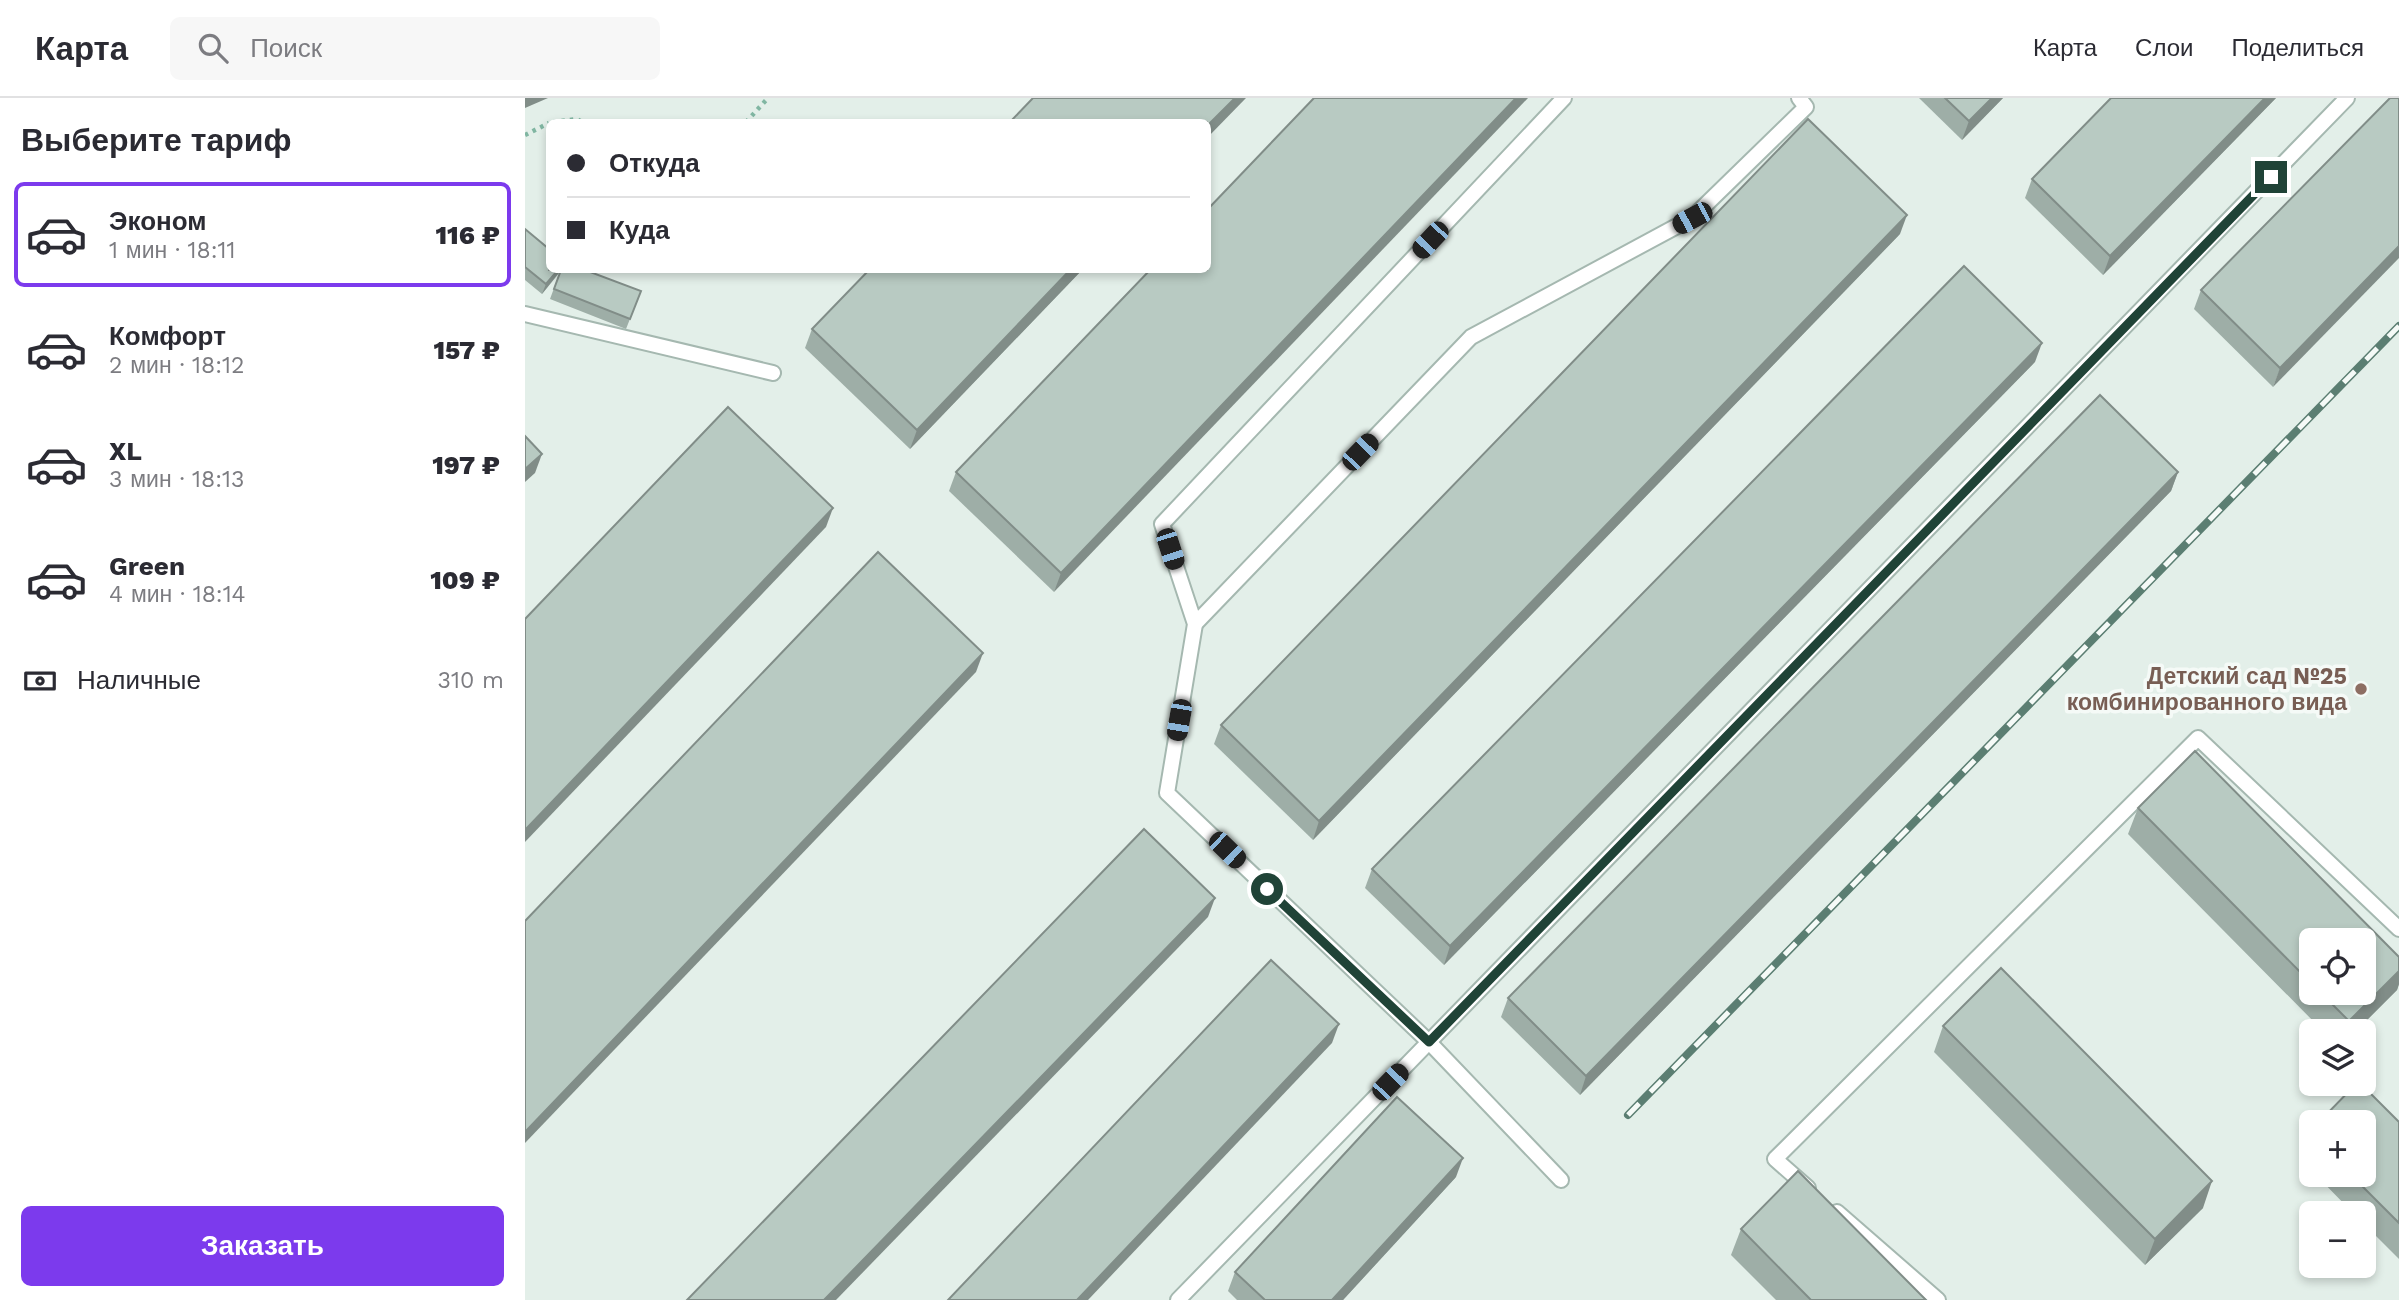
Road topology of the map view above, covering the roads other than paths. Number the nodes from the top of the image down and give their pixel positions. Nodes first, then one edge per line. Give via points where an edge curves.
1 (1565, 98) edge
2 (1799, 98) edge
3 (2347, 98) edge
4 (525, 314) edge
5 (773, 373) dead end
6 (1195, 624) junction
7 (2399, 929) edge
8 (1429, 1042) junction
9 (1561, 1180) dead end
10 (1178, 1300) edge
11 (1938, 1300) edge

1 - 6 lane via 1162,524
2 - 6 lane via 1806,107 1692,218 1471,337
3 - 8 lane
4 - 5 lane
6 - 8 lane via 1167,793
7 - 11 lane via 2198,738 1775,1159
8 - 9 lane
8 - 10 lane

